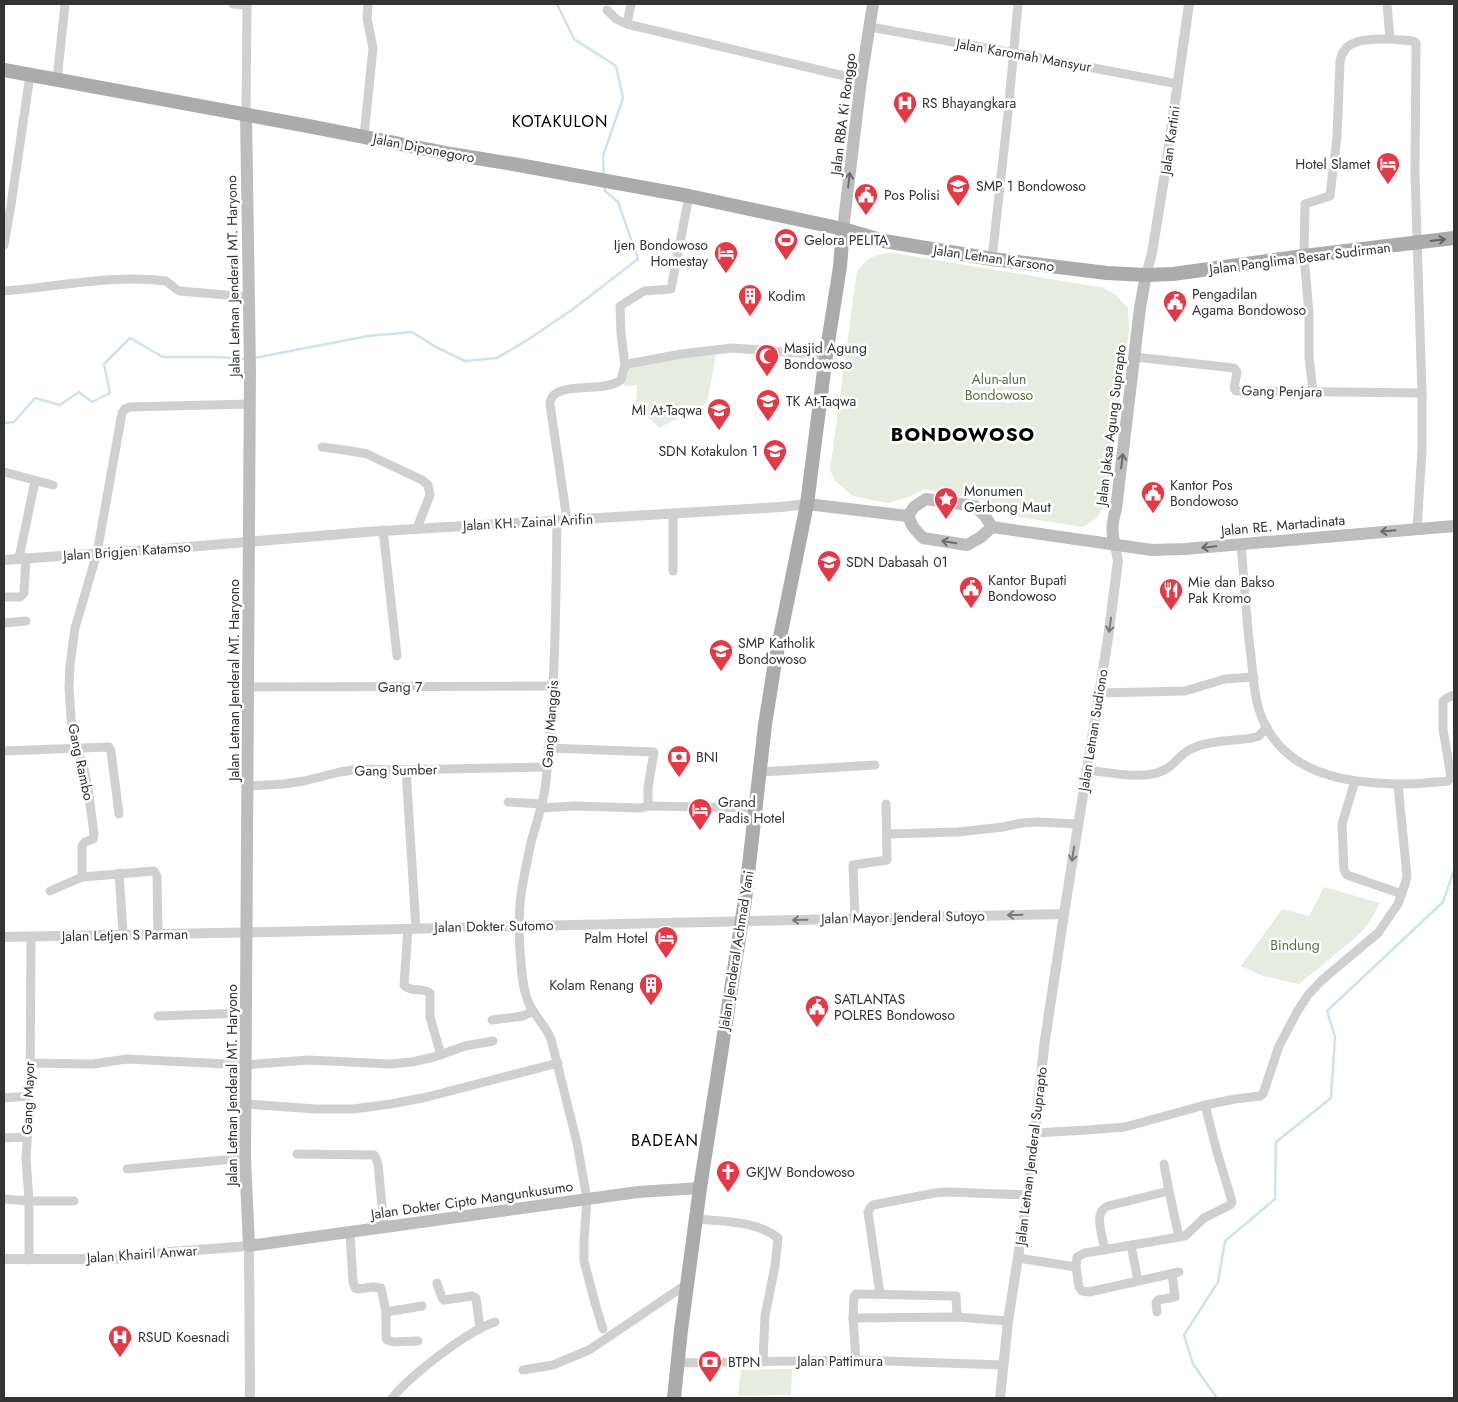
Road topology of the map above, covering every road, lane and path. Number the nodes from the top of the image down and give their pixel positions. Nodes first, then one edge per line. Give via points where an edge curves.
1 (65, 4) edge
2 (233, 4) edge
3 (247, 4) edge
4 (368, 4) edge
5 (631, 4) edge
6 (873, 4) edge
7 (1018, 4) edge
8 (1189, 4) edge
9 (1387, 4) edge
10 (607, 10) dead end
11 (627, 24) junction
12 (870, 27) junction
13 (1390, 39) junction
14 (1014, 53) junction
15 (4, 70) edge
16 (30, 75) junction
17 (57, 80) junction
18 (861, 80) junction
19 (1178, 84) junction
20 (246, 114) junction
21 (364, 136) junction
22 (689, 196) junction
23 (843, 229) junction
24 (1454, 238) edge
25 (1417, 243) junction
26 (4, 245) edge
27 (1304, 256) junction
28 (992, 259) junction
29 (1146, 275) junction
30 (4, 290) edge
31 (249, 297) junction
32 (826, 355) junction
33 (1135, 357) junction
34 (624, 366) junction
35 (1313, 391) junction
36 (1422, 393) junction
37 (250, 404) junction
38 (322, 447) dead end
39 (4, 472) edge
40 (35, 481) junction
41 (53, 485) dead end
42 (807, 504) junction
43 (673, 514) junction
44 (908, 516) junction
45 (562, 520) junction
46 (1454, 526) edge
47 (992, 527) junction
48 (417, 528) junction
49 (1417, 528) junction
50 (383, 530) junction
51 (250, 541) junction
52 (1241, 544) junction
53 (1115, 545) junction
54 (97, 553) junction
55 (23, 558) junction
56 (4, 560) edge
57 (673, 570) dead end
58 (4, 597) edge
59 (26, 621) dead end
60 (4, 623) edge
61 (396, 656) dead end
62 (1254, 677) junction
63 (552, 686) junction
64 (248, 687) junction
65 (1099, 692) junction
66 (1454, 695) edge
67 (1267, 727) junction
68 (76, 748) junction
69 (548, 748) junction
70 (4, 751) edge
71 (875, 765) dead end
72 (547, 767) junction
73 (406, 770) junction
74 (1087, 770) junction
75 (760, 772) junction
76 (1355, 780) junction
77 (1398, 785) junction
78 (248, 786) junction
79 (508, 802) dead end
80 (886, 804) dead end
81 (541, 806) junction
82 (648, 806) junction
83 (756, 808) junction
84 (119, 814) dead end
85 (1078, 824) junction
86 (886, 834) junction
87 (119, 873) junction
88 (82, 877) junction
89 (50, 891) dead end
90 (1402, 894) junction
91 (1064, 914) junction
92 (855, 919) junction
93 (742, 921) junction
94 (519, 926) junction
95 (412, 928) junction
96 (247, 933) junction
97 (123, 934) junction
98 (158, 934) junction
99 (4, 937) edge
100 (31, 937) junction
101 (533, 1011) junction
102 (247, 1013) junction
103 (158, 1016) dead end
104 (492, 1020) dead end
105 (493, 1041) dead end
106 (441, 1055) junction
107 (30, 1063) junction
108 (558, 1063) junction
109 (246, 1065) junction
110 (30, 1096) junction
111 (4, 1098) edge
112 (245, 1104) junction
113 (1205, 1105) junction
114 (1036, 1133) junction
115 (27, 1137) junction
116 (4, 1138) edge
117 (297, 1154) dead end
118 (245, 1158) junction
119 (1164, 1164) dead end
120 (127, 1169) dead end
121 (700, 1188) junction
122 (1170, 1191) junction
123 (1028, 1195) junction
124 (4, 1199) edge
125 (587, 1199) junction
126 (29, 1201) junction
127 (74, 1201) dead end
128 (696, 1219) junction
129 (384, 1227) junction
130 (350, 1233) junction
131 (1179, 1237) junction
132 (1131, 1245) junction
133 (249, 1246) junction
134 (1105, 1250) junction
135 (1018, 1258) junction
136 (4, 1259) edge
137 (29, 1260) junction
138 (1076, 1267) junction
139 (1138, 1281) junction
140 (437, 1283) dead end
141 (686, 1289) junction
142 (880, 1294) junction
143 (422, 1306) dead end
144 (386, 1312) junction
145 (1157, 1312) dead end
146 (957, 1317) junction
147 (853, 1318) junction
148 (1008, 1321) junction
149 (495, 1322) dead end
150 (480, 1329) junction
151 (603, 1329) dead end
152 (418, 1340) dead end
153 (856, 1360) junction
154 (763, 1362) junction
155 (677, 1363) junction
156 (1003, 1365) junction
157 (523, 1370) dead end
158 (250, 1398) edge
159 (392, 1398) edge
160 (674, 1398) edge
161 (1000, 1398) edge

1 - 17 street
2 - 3 street
3 - 20 street
4 - 21 street via 367,18 373,48
5 - 11 street
6 - 12 main road, Jalan RBA Ki Ronggo
7 - 14 street
8 - 19 street, Jalan Kartini
9 - 13 street
10 - 11 street via 616,20
11 - 18 street
12 - 14 street, Jalan Karomah Mansyur
12 - 18 main road, Jalan RBA Ki Ronggo
13 - 25 street via 1416,43
13 - 27 street via 1358,41 1341,57 1330,196 1305,204
14 - 19 street, Jalan Karomah Mansyur
14 - 28 street
15 - 16 main road, Jalan Diponegoro
16 - 17 main road, Jalan Diponegoro
16 - 26 street
17 - 20 main road, Jalan Diponegoro
23 -> 18 main road, Jalan RBA Ki Ronggo
19 - 29 street, Jalan Kartini
20 - 21 main road, Jalan Diponegoro
20 - 31 main road, Jalan Letnan Jenderal MT. Haryono
21 - 22 main road, Jalan Diponegoro
22 - 23 main road, Jalan Diponegoro
22 - 34 street via 671,289 644,291 620,306
23 - 28 main road, Jalan Letnan Karsono via 884,241
23 - 32 main road, Jalan Jenderal Achmad Yani
25 -> 24 main road, Jalan Panglima Besar Sudirman
25 - 27 main road, Jalan Panglima Besar Sudirman
25 - 36 street
27 - 29 main road, Jalan Panglima Besar Sudirman
27 - 35 street
28 - 29 main road, Jalan Letnan Karsono
29 - 33 main road, Jalan Jaksa Agung Suprapto
30 - 31 street via 128,280 166,281 180,291
31 - 37 main road, Jalan Letnan Jenderal MT. Haryono
32 - 34 street via 732,348
32 - 42 main road, Jalan Jenderal Achmad Yani
33 - 35 street, Gang Penjara via 1234,368 1237,372 1236,391
53 -> 33 main road, Jalan Jaksa Agung Suprapto via 1112,525
34 - 45 street, Gang Manggis via 622,379 618,382 560,392 550,399
35 - 36 street, Gang Penjara
36 - 49 street
37 - 51 main road, Jalan Letnan Jenderal MT. Haryono
37 - 54 street, Gang Rambo via 130,407 123,410
38 - 48 street via 367,454 428,484 430,495
39 - 40 street
40 - 41 street
40 - 55 street
42 - 43 street, Jalan KH. Zainal Arifin
42 - 44 main road
42 - 75 main road, Jalan Jenderal Achmad Yani via 775,662
43 - 45 street, Jalan KH. Zainal Arifin
43 - 57 street
44 - 47 main road via 926,499 975,506
47 -> 44 main road via 967,545 923,538
45 - 48 street, Jalan KH. Zainal Arifin
45 - 63 street, Gang Manggis
46 - 49 main road, Jalan RE. Martadinata
47 - 53 main road, Jalan RE. Martadinata
48 - 50 street, Jalan KH. Zainal Arifin
49 -> 52 main road, Jalan RE. Martadinata
50 - 51 street, Jalan KH. Zainal Arifin
50 - 61 street
51 - 54 street, Jalan Brigjen Katamso
51 - 64 main road, Jalan Letnan Jenderal MT. Haryono
52 -> 53 main road, Jalan RE. Martadinata via 1152,550
52 - 62 street
53 -> 65 street, Jalan Letnan Sudiono via 1118,558
54 - 55 street, Jalan Brigjen Katamso
54 - 68 street, Gang Rambo via 72,646 70,694
55 - 56 street, Jalan Brigjen Katamso
55 - 58 street via 24,593 20,597
59 - 60 street
62 - 65 street via 1225,679 1185,691
62 - 67 street via 1259,710
63 - 64 street, Gang 7
63 - 69 street, Gang Manggis
64 - 78 main road, Jalan Letnan Jenderal MT. Haryono
65 - 74 street, Jalan Letnan Sudiono
66 - 77 street via 1443,701 1451,777 1444,782
67 - 74 street via 1259,736 1252,738 1193,748 1170,768 1151,775
67 - 76 street via 1291,758 1317,772
68 - 70 street
68 - 84 street via 107,746 110,749
68 - 88 street, Gang Rambo via 83,764 94,834 93,840 82,846
69 - 72 street, Gang Manggis
69 - 82 street via 654,752
71 - 75 street
72 - 73 street, Gang Sumber
72 - 81 street, Gang Manggis
73 - 78 street, Gang Sumber via 354,770 304,781
73 - 95 street
74 - 85 street, Jalan Letnan Sudiono
75 - 83 main road, Jalan Jenderal Achmad Yani
76 - 77 street
76 - 90 street via 1341,832 1344,870 1347,875
77 - 90 street via 1407,876
78 - 96 main road, Jalan Letnan Jenderal MT. Haryono
79 - 81 street
80 - 86 street
81 - 82 street
81 - 94 street, Gang Manggis via 530,845
82 - 83 street
83 - 93 main road, Jalan Jenderal Achmad Yani
85 - 86 street via 1038,822 958,832
85 -> 91 street, Jalan Letnan Sudiono
86 - 92 street via 886,860 853,865
87 - 88 street
87 - 97 street
87 - 98 street via 154,871 156,874
88 - 89 street
90 - 113 street via 1378,933 1308,995 1279,1046 1263,1094
91 -> 92 street, Jalan Mayor Jenderal Sutoyo
91 - 114 street, Jalan Letnan Jenderal Suprapto via 1044,1047
92 -> 93 street, Jalan Mayor Jenderal Sutoyo
93 - 94 street, Jalan Dokter Sutomo
93 - 121 main road, Jalan Jenderal Achmad Yani
94 - 95 street, Jalan Dokter Sutomo
94 - 101 street, Gang Manggis via 524,986
95 - 96 street, Jalan Dokter Sutomo
95 - 106 street via 404,985 409,989 430,992 430,1017
96 - 98 street, Jalan Letjen S Parman
96 - 102 main road, Jalan Letnan Jenderal MT. Haryono
97 - 98 street, Jalan Letjen S Parman
97 - 100 street, Jalan Letjen S Parman
99 - 100 street, Jalan Letjen S Parman
100 - 107 street, Gang Mayor
101 - 104 street via 523,1016
101 - 108 street, Gang Manggis via 548,1030
102 - 103 street
102 - 109 main road, Jalan Letnan Jenderal MT. Haryono
105 - 106 street
106 - 109 street via 389,1064 308,1060
107 - 109 street via 93,1064 127,1058
107 - 110 street, Gang Mayor
108 - 112 street via 427,1097 353,1109
108 - 125 street, Gang Manggis
109 - 112 main road, Jalan Letnan Jenderal MT. Haryono
110 - 111 street
110 - 115 street, Gang Mayor
112 - 118 main road, Jalan Letnan Jenderal MT. Haryono
113 - 114 street via 1125,1127
113 - 131 street via 1232,1202
114 - 123 street, Jalan Letnan Jenderal Suprapto
115 - 116 street
115 - 126 street, Gang Mayor
117 - 129 street via 374,1155 378,1164
118 - 120 street
118 - 133 main road, Jalan Letnan Jenderal MT. Haryono
119 - 122 street
121 - 125 main road, Jalan Dokter Cipto Mangunkusumo
121 - 128 main road, Jalan Jenderal Achmad Yani
122 - 131 street
122 - 134 street via 1102,1210 1100,1222
123 - 135 street, Jalan Letnan Jenderal Suprapto
123 - 142 street via 948,1192 873,1205 868,1212
124 - 126 street
125 - 129 main road, Jalan Dokter Cipto Mangunkusumo
125 - 151 street, Gang Manggis via 584,1261
126 - 127 street
126 - 137 street, Gang Mayor
128 - 141 main road, Jalan Jenderal Achmad Yani
128 - 154 street via 757,1227 778,1238 765,1316
129 - 130 main road, Jalan Dokter Cipto Mangunkusumo
130 - 133 main road, Jalan Dokter Cipto Mangunkusumo
130 - 144 street via 354,1286 357,1289 381,1288
131 - 132 street
132 - 134 street
132 - 139 street
133 - 137 street, Jalan Khairil Anwar via 114,1259
133 - 158 street
134 - 138 street via 1079,1255
135 - 138 street
135 - 148 street, Jalan Letnan Jenderal Suprapto
136 - 137 street, Jalan Khairil Anwar
138 - 139 street via 1082,1291
139 - 145 street via 1176,1273 1175,1297 1158,1300
140 - 150 street via 444,1300 476,1298
141 - 155 main road, Jalan Jenderal Achmad Yani
141 - 157 street via 589,1350 553,1365
142 - 146 street via 956,1296
142 - 147 street via 856,1294
143 - 144 street
144 - 152 street via 388,1340
146 - 147 street
146 - 148 street
147 - 153 street
148 - 156 street, Jalan Letnan Jenderal Suprapto
149 - 150 street
150 - 159 street via 428,1365
153 - 154 street, Jalan Pattimura
153 - 156 street, Jalan Pattimura
154 - 155 street, Jalan Pattimura
155 - 160 main road, Jalan Jenderal Achmad Yani
156 - 161 street, Jalan Letnan Jenderal Suprapto

